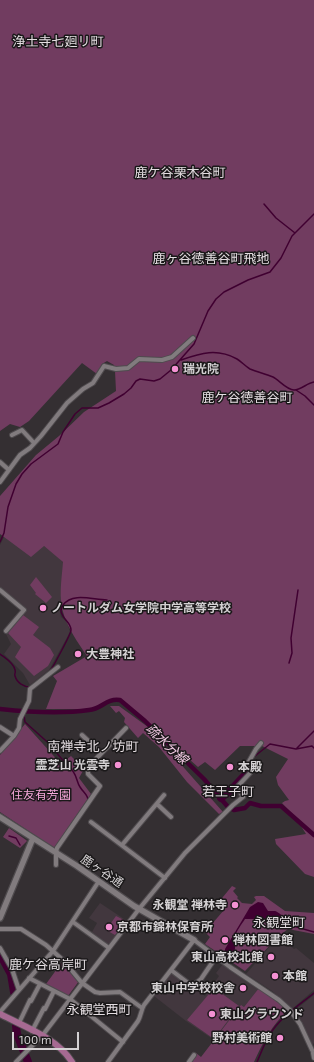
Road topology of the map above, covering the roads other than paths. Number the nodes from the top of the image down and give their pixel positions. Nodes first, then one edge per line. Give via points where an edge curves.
1 (193, 338) dead end
2 (12, 435) dead end
3 (34, 443) junction
4 (0, 462) edge
5 (9, 470) junction
6 (0, 482) edge
7 (0, 590) edge
8 (6, 631) dead end
9 (58, 667) dead end
10 (0, 727) edge
11 (126, 728) dead end
12 (14, 736) junction
13 (82, 736) dead end
14 (260, 743) dead end
15 (0, 751) edge
16 (101, 753) junction
17 (164, 795) dead end
18 (157, 804) junction
19 (0, 817) edge
20 (171, 817) dead end
21 (91, 822) dead end
22 (33, 838) junction
23 (122, 846) junction
24 (56, 853) junction
25 (56, 865) dead end
26 (164, 878) junction
27 (99, 882) junction
28 (139, 908) junction
29 (0, 918) edge
30 (73, 922) junction
31 (0, 929) edge
32 (194, 940) junction
33 (0, 948) edge
34 (109, 948) junction
35 (53, 951) junction
36 (216, 957) junction
37 (171, 970) junction
38 (29, 978) junction
39 (82, 983) junction
40 (40, 984) junction
41 (19, 990) junction
42 (54, 991) junction
43 (70, 999) junction
44 (142, 1008) junction
45 (0, 1013) edge
46 (18, 1023) junction
47 (32, 1030) junction
48 (42, 1036) junction
49 (123, 1042) junction
50 (313, 1053) edge
51 (194, 1055) dead end
52 (16, 1062) edge
53 (72, 1062) edge
54 (108, 1062) edge
55 (189, 1062) edge

1 - 3 street via 172,357 162,360 139,359 128,368 104,366 93,383 68,403
2 - 3 street via 22,430
3 - 5 street via 20,455
4 - 5 street
5 - 6 street
7 - 8 street via 24,610
9 - 12 street via 30,689 29,702
10 - 12 street
11 - 16 street
12 - 15 street
13 - 16 street
14 - 26 street via 247,765 251,772 238,786 243,798 230,808
16 - 24 street via 88,767 88,774 100,786
17 - 18 street
18 - 20 street
18 - 23 street
19 - 22 street, 鹿ヶ谷通
21 - 23 street
22 - 24 street, 鹿ヶ谷通
22 - 29 street
23 - 26 street
24 - 25 street
24 - 27 street, 鹿ヶ谷通
26 - 28 street
27 - 28 street, 鹿ヶ谷通
27 - 30 street
28 - 32 street, 鹿ヶ谷通
28 - 34 street
30 - 34 street
30 - 35 street
31 - 35 street via 21,929
32 - 36 street
32 - 37 street
33 - 41 street via 12,968
34 - 39 street
35 - 38 street
35 - 39 street
36 - 37 street via 192,986
36 - 50 street via 291,1011
37 - 44 street
38 - 40 street
38 - 41 street
39 - 43 street
39 - 44 street via 95,992 120,992
40 - 42 street
40 - 46 street
41 - 45 street
42 - 43 street
42 - 47 street
43 - 48 street
43 - 49 street
44 - 49 street via 141,1015
45 - 46 main road
46 - 47 main road
47 - 48 main road
48 - 52 street
48 - 53 main road via 58,1045
49 - 54 street
51 - 55 street

